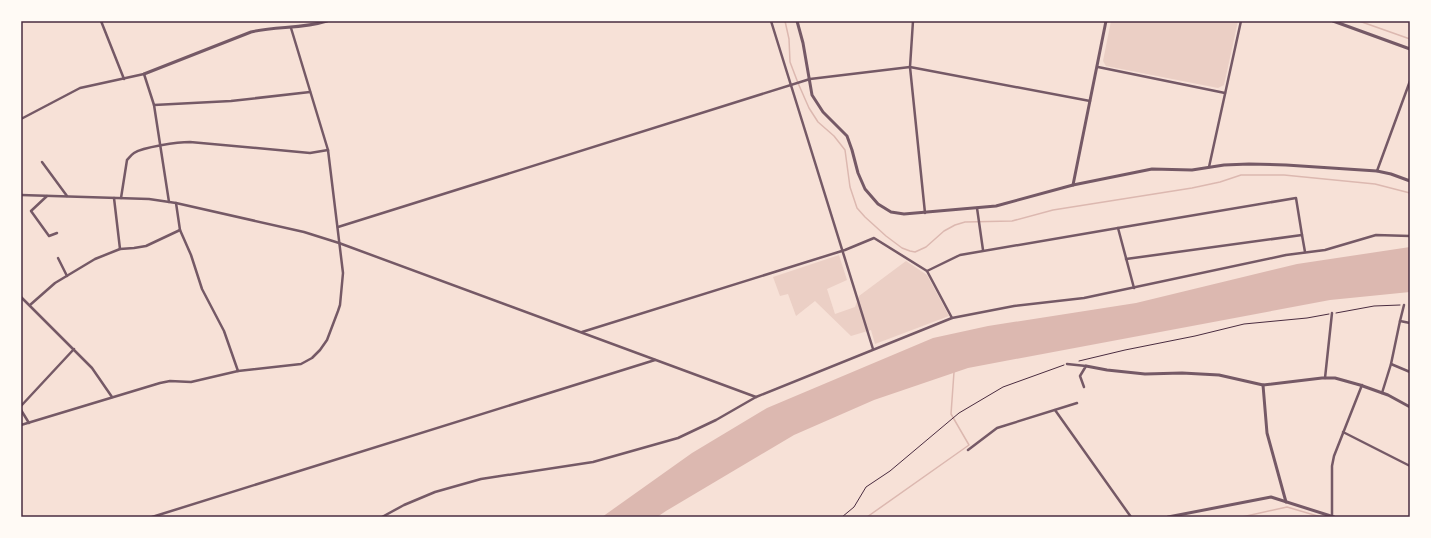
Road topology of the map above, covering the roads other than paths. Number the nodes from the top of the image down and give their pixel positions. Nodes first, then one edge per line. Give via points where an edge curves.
1 (101, 21) edge
2 (327, 21) edge
3 (771, 21) edge
4 (797, 21) edge
5 (913, 21) edge
6 (1106, 21) edge
7 (1241, 21) edge
8 (1333, 21) edge
9 (291, 28) junction
10 (1410, 49) edge
11 (910, 67) junction
12 (1098, 67) junction
13 (144, 74) junction
14 (124, 79) junction
15 (810, 79) junction
16 (1410, 81) edge
17 (791, 86) junction
18 (310, 92) junction
19 (1225, 93) junction
20 (1091, 101) junction
21 (154, 105) junction
22 (21, 119) edge
23 (160, 146) junction
24 (328, 150) junction
25 (42, 162) dead end
26 (1209, 167) junction
27 (1377, 172) junction
28 (1410, 181) edge
29 (1073, 186) junction
30 (21, 195) edge
31 (47, 196) junction
32 (68, 196) junction
33 (114, 198) junction
34 (121, 198) junction
35 (169, 202) junction
36 (176, 203) junction
37 (977, 208) junction
38 (925, 212) junction
39 (338, 227) junction
40 (1118, 228) junction
41 (180, 230) junction
42 (58, 233) dead end
43 (1302, 235) junction
44 (1410, 236) edge
45 (339, 243) junction
46 (120, 249) junction
47 (842, 250) junction
48 (983, 250) junction
49 (1305, 252) junction
50 (58, 258) dead end
51 (1126, 259) junction
52 (927, 271) junction
53 (67, 276) junction
54 (1134, 288) junction
55 (21, 297) edge
56 (1404, 305) road end
57 (30, 306) junction
58 (1332, 313) road end
59 (952, 318) junction
60 (1400, 321) junction
61 (1410, 323) edge
62 (582, 332) junction
63 (74, 349) junction
64 (873, 349) junction
65 (656, 360) junction
66 (1067, 364) road end
67 (1392, 364) junction
68 (1086, 366) junction
69 (238, 371) junction
70 (1410, 372) edge
71 (1325, 378) junction
72 (1264, 385) junction
73 (1362, 385) junction
74 (1084, 387) dead end
75 (1382, 392) junction
76 (112, 397) junction
77 (756, 397) junction
78 (1077, 403) dead end
79 (21, 406) edge
80 (1410, 407) edge
81 (21, 410) edge
82 (1055, 410) junction
83 (28, 422) junction
84 (21, 425) edge
85 (1343, 432) junction
86 (968, 450) dead end
87 (1410, 466) edge
88 (1286, 502) junction
89 (152, 517) edge
90 (382, 517) edge
91 (1131, 517) edge
92 (1168, 517) edge
93 (1333, 517) edge

1 - 14 street
2 - 9 street
3 - 17 street
4 - 15 street
5 - 11 street
6 - 12 street
7 - 19 street
8 - 10 street
9 - 13 street via 250,32
9 - 18 street
11 - 15 street
11 - 20 street
11 - 38 street
12 - 19 street
12 - 20 street
13 - 14 street
13 - 21 street
14 - 22 street via 80,88
15 - 17 street
15 - 38 street via 812,95 823,112 847,136 865,189 878,204 890,212
16 - 27 street
17 - 39 street
17 - 47 street
18 - 21 street via 231,102
18 - 24 street
19 - 26 street
20 - 29 street
21 - 23 street
23 - 24 street via 190,142 310,153
23 - 34 street via 135,152 127,160
23 - 35 street
24 - 39 street
25 - 32 street
26 - 27 street via 1286,165
26 - 29 street via 1192,170 1152,169
27 - 28 street
29 - 37 street via 996,206
30 - 31 street
31 - 32 street
31 - 42 street via 31,211 49,236
32 - 33 street
33 - 34 street
33 - 46 street
34 - 35 street
35 - 36 street
36 - 41 street
36 - 45 street via 304,232
37 - 38 street
37 - 48 street
39 - 45 street
40 - 43 street via 1296,198
40 - 48 street
40 - 51 street
41 - 46 street via 146,246
41 - 69 street via 202,289 224,330
43 - 49 street
43 - 51 street
44 - 49 street via 1376,235 1324,250
45 - 62 street
45 - 69 street via 343,273 340,305 327,340 320,350 300,364
46 - 53 street via 95,259
47 - 52 street via 874,238
47 - 62 street
47 - 64 street
48 - 52 street via 960,255
49 - 54 street
50 - 53 street
51 - 54 street
52 - 59 street
53 - 57 street via 55,283
54 - 59 street
55 - 57 street
56 - 60 street
57 - 63 street
58 - 71 street
59 - 64 street
60 - 61 street
60 - 67 street
62 - 65 street
63 - 76 street via 92,368
63 - 79 street
64 - 77 street
65 - 77 street
65 - 89 street
66 - 68 street
67 - 70 street
67 - 75 street
68 - 72 street via 1145,374 1219,375
68 - 74 street via 1080,376
69 - 76 street via 191,382 160,383
71 - 72 street
71 - 73 street
72 - 88 street via 1267,433
73 - 75 street
73 - 85 street
75 - 80 street
76 - 83 street
77 - 90 street via 678,438 593,462 481,479 435,492
78 - 82 street
81 - 83 street
82 - 86 street via 997,428
82 - 91 street
83 - 84 street
85 - 87 street
85 - 93 street via 1332,466
88 - 92 street via 1271,497 1262,498
88 - 93 street

